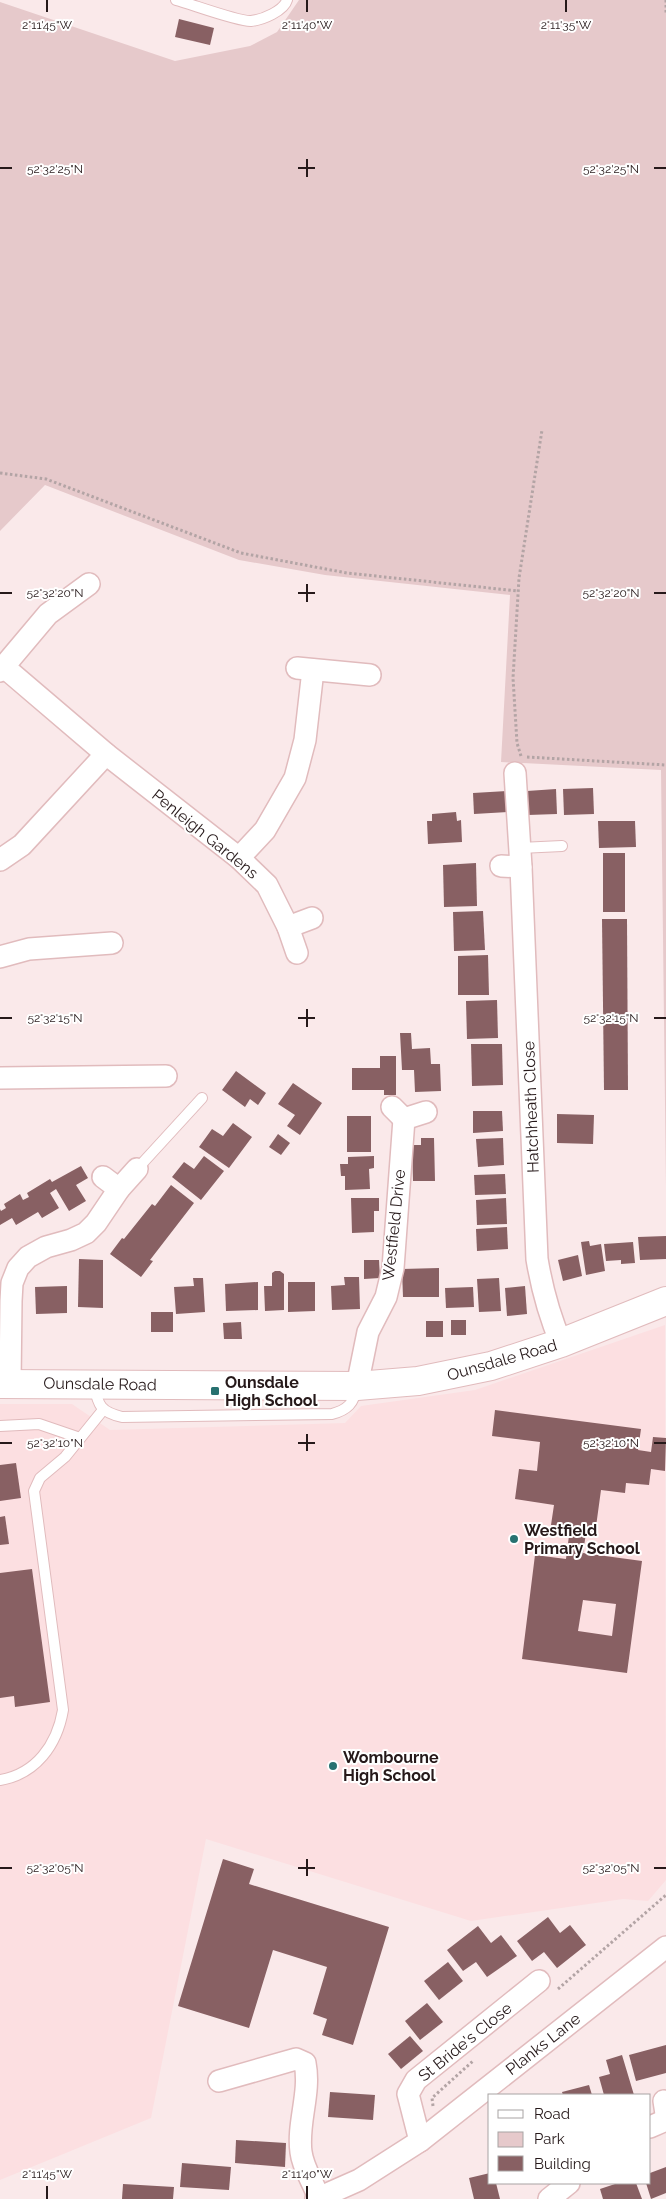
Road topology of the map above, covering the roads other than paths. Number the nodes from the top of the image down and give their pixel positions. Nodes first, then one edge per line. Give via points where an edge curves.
1 (176, 0) edge
2 (287, 0) edge
3 (90, 584) dead end
4 (2, 669) edge
5 (370, 675) dead end
6 (106, 754) junction
7 (518, 765) road end
8 (562, 846) dead end
9 (239, 858) junction
10 (0, 860) edge
11 (514, 860) junction
12 (312, 918) dead end
13 (288, 927) junction
14 (112, 943) dead end
15 (297, 953) dead end
16 (0, 957) edge
17 (166, 1076) dead end
18 (0, 1078) edge
19 (202, 1098) dead end
20 (426, 1112) dead end
21 (137, 1169) joint
22 (666, 1301) edge
23 (561, 1343) junction
24 (94, 1383) junction
25 (5, 1384) edge
26 (357, 1386) junction
27 (103, 1410) junction
28 (0, 1426) edge
29 (80, 1438) junction
30 (0, 1780) edge
31 (666, 1947) edge
32 (539, 1981) dead end
33 (219, 2081) dead end
34 (665, 2112) edge
35 (651, 2125) edge
36 (420, 2141) junction
37 (568, 2184) edge
38 (318, 2199) edge
39 (549, 2199) edge

1 - 2 lane via 251,21 274,14
3 - 4 street, Penleigh Gardens via 48,614
4 - 6 street, Penleigh Gardens
5 - 9 street via 305,669 305,740 295,778 265,830
6 - 9 street, Penleigh Gardens
6 - 10 street via 22,845
7 - 11 street, Hatchheath Close
8 - 11 lane
9 - 13 street, Penleigh Gardens via 267,885
11 - 23 street, Hatchheath Close via 537,1259 542,1289
12 - 13 street
13 - 15 street, Penleigh Gardens
14 - 16 street via 29,949
17 - 18 street
19 - 21 lane
20 - 26 street, Westfield Drive via 398,1113 393,1268 386,1297 368,1332
21 - 25 street via 111,1183 96,1223 86,1233 46,1247 28,1257 18,1268 12,1283
22 - 23 street, Ounsdale Road
23 - 26 street, Ounsdale Road via 451,1376
24 - 25 street, Ounsdale Road
24 - 26 street, Ounsdale Road
24 - 27 lane
26 - 27 lane via 356,1397 349,1406 332,1414 122,1417
27 - 29 lane
28 - 29 lane via 39,1424
29 - 30 lane via 65,1457 40,1478 34,1491 62,1694 62,1719 56,1737 37,1764 25,1772
31 - 36 street, Planks Lane
32 - 36 street, St Bride's Close via 416,2080 408,2094
33 - 38 street via 296,2059 304,2063 307,2076 301,2150
34 - 35 street
36 - 38 street, Planks Lane via 359,2180
37 - 39 street

